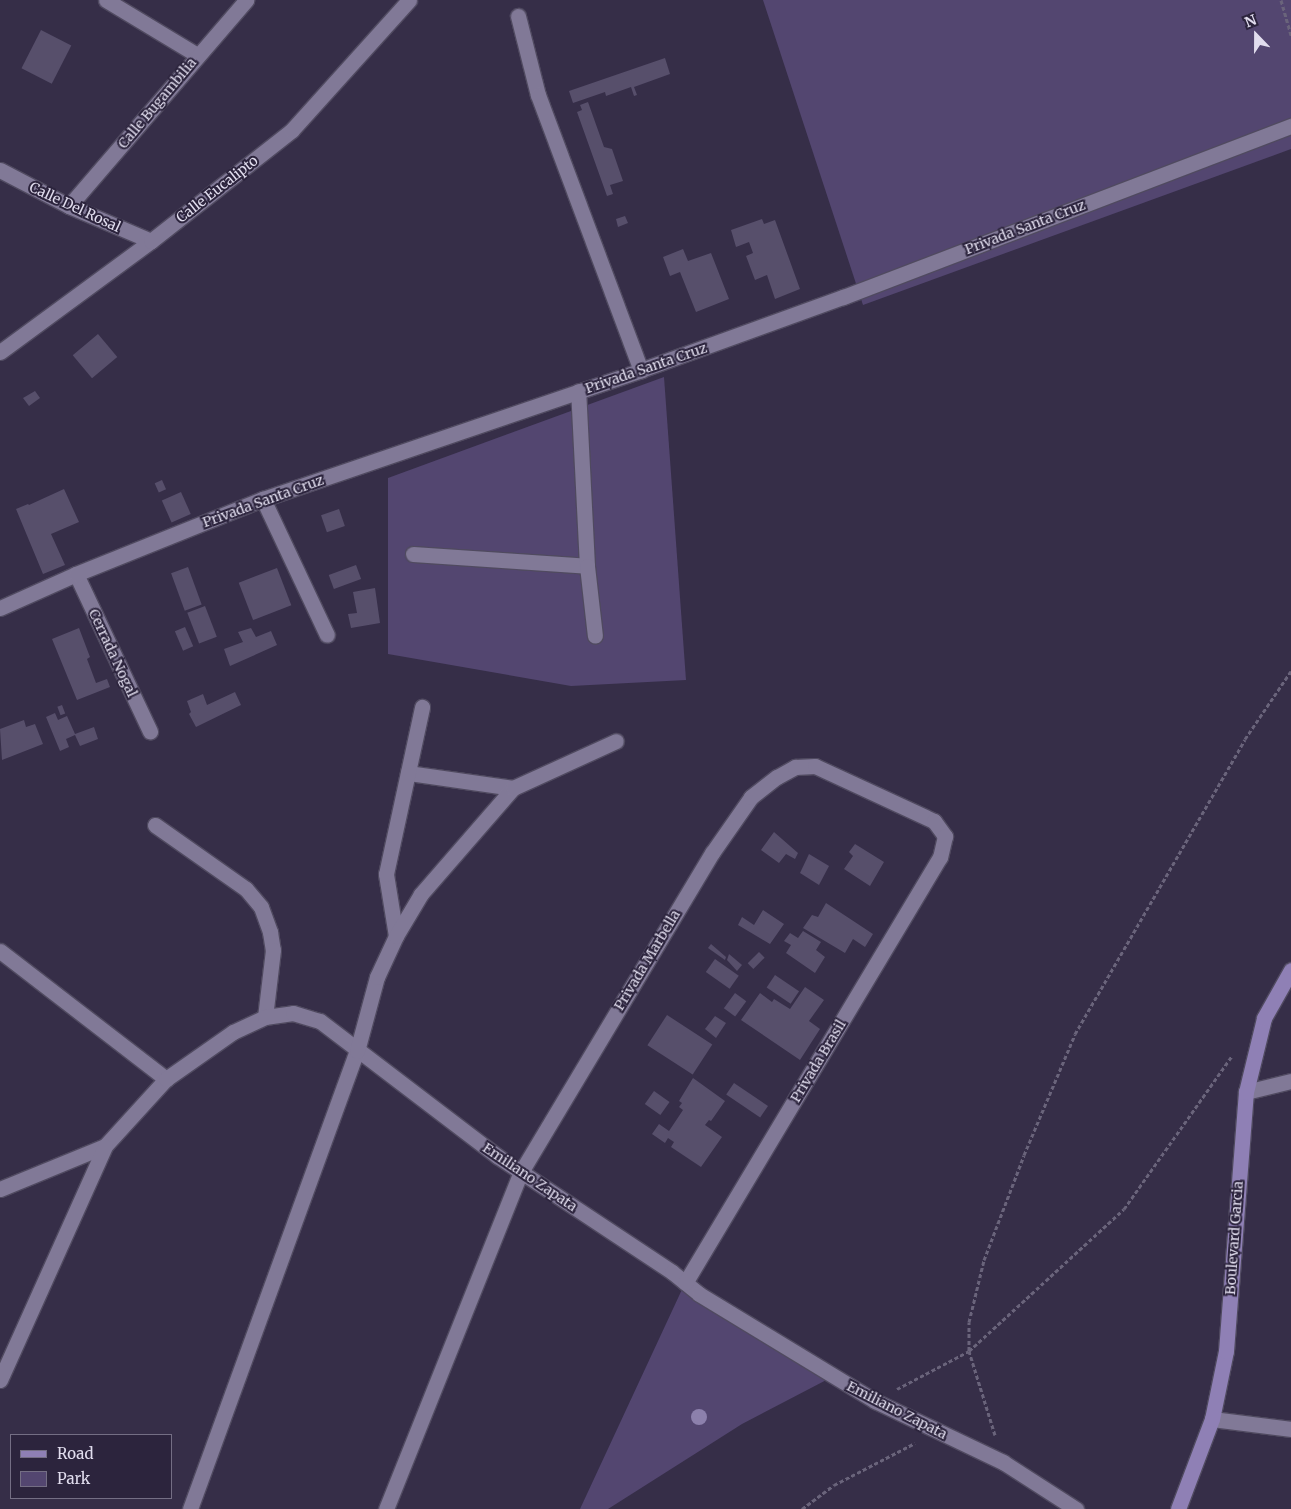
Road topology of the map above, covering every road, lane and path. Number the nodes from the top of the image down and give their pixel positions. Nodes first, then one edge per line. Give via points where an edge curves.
1 (106, 0) edge
2 (246, 0) edge
3 (409, 0) edge
4 (1281, 0) edge
5 (518, 16) dead end
6 (1291, 36) edge
7 (197, 55) junction
8 (1291, 126) edge
9 (0, 170) edge
10 (69, 206) junction
11 (151, 241) junction
12 (0, 352) edge
13 (641, 370) junction
14 (578, 391) junction
15 (263, 499) junction
16 (413, 554) dead end
17 (587, 566) junction
18 (76, 574) junction
19 (0, 608) edge
20 (327, 635) dead end
21 (595, 636) dead end
22 (1291, 671) edge
23 (422, 707) dead end
24 (150, 731) dead end
25 (616, 741) dead end
26 (408, 773) junction
27 (513, 788) junction
28 (155, 825) dead end
29 (945, 836) joint
30 (396, 936) junction
31 (0, 951) edge
32 (1291, 970) edge
33 (265, 1017) junction
34 (1237, 1048) dead end
35 (357, 1051) junction
36 (166, 1079) junction
37 (1291, 1081) edge
38 (1246, 1092) junction
39 (105, 1146) junction
40 (521, 1172) junction
41 (0, 1189) edge
42 (685, 1283) junction
43 (969, 1351) junction
44 (0, 1380) edge
45 (875, 1401) junction
46 (1212, 1419) junction
47 (1291, 1429) edge
48 (939, 1432) junction
49 (1002, 1462) junction
50 (190, 1509) edge
51 (386, 1509) edge
52 (802, 1509) edge
53 (1076, 1509) edge
54 (1178, 1509) edge

1 - 7 street
2 - 7 street, Calle Bugambilia
3 - 11 street, Calle Eucalipto via 292,130
4 - 6 path
5 - 13 street via 538,95
7 - 10 street, Calle Bugambilia
8 - 13 street, Privada Santa Cruz via 843,297
9 - 10 street, Calle Del Rosal
10 - 11 street, Calle Del Rosal
11 - 12 street, Calle Eucalipto
13 - 14 street, Privada Santa Cruz
14 - 15 street, Privada Santa Cruz
14 - 17 street
15 - 18 street, Privada Santa Cruz
15 - 20 street
16 - 17 street
17 - 21 street
18 - 19 street, Privada Santa Cruz
18 - 24 street, Cerrada Nogal
22 - 43 path via 1245,739 1075,1034 984,1260 969,1322
23 - 26 street
25 - 27 street
26 - 27 street
26 - 30 street via 386,874
27 - 30 street via 421,894
28 - 33 street via 246,889 261,907 273,950
29 - 40 street, Privada Marbella via 934,821 815,766 795,768 751,797 712,853
29 - 42 street, Privada Brasil via 940,857
30 - 35 street via 377,977
31 - 36 street
32 - 38 main road, Boulevard Garcia via 1264,1018
33 - 35 street, Emiliano Zapata via 293,1013 320,1021
33 - 36 street, Emiliano Zapata via 233,1032
34 - 43 path via 1124,1209
35 - 40 street, Emiliano Zapata
35 - 50 street
36 - 39 street, Emiliano Zapata
37 - 38 street
38 - 46 main road, Boulevard Garcia via 1226,1351
39 - 41 street, Emiliano Zapata
39 - 44 street
40 - 42 street, Emiliano Zapata
40 - 51 street, Privada Marbella
42 - 45 street, Emiliano Zapata
43 - 45 path
43 - 49 path
45 - 48 street, Emiliano Zapata
46 - 47 street
46 - 54 main road, Boulevard Garcia
48 - 49 street, Emiliano Zapata
48 - 52 path via 834,1485
49 - 53 street, Emiliano Zapata

